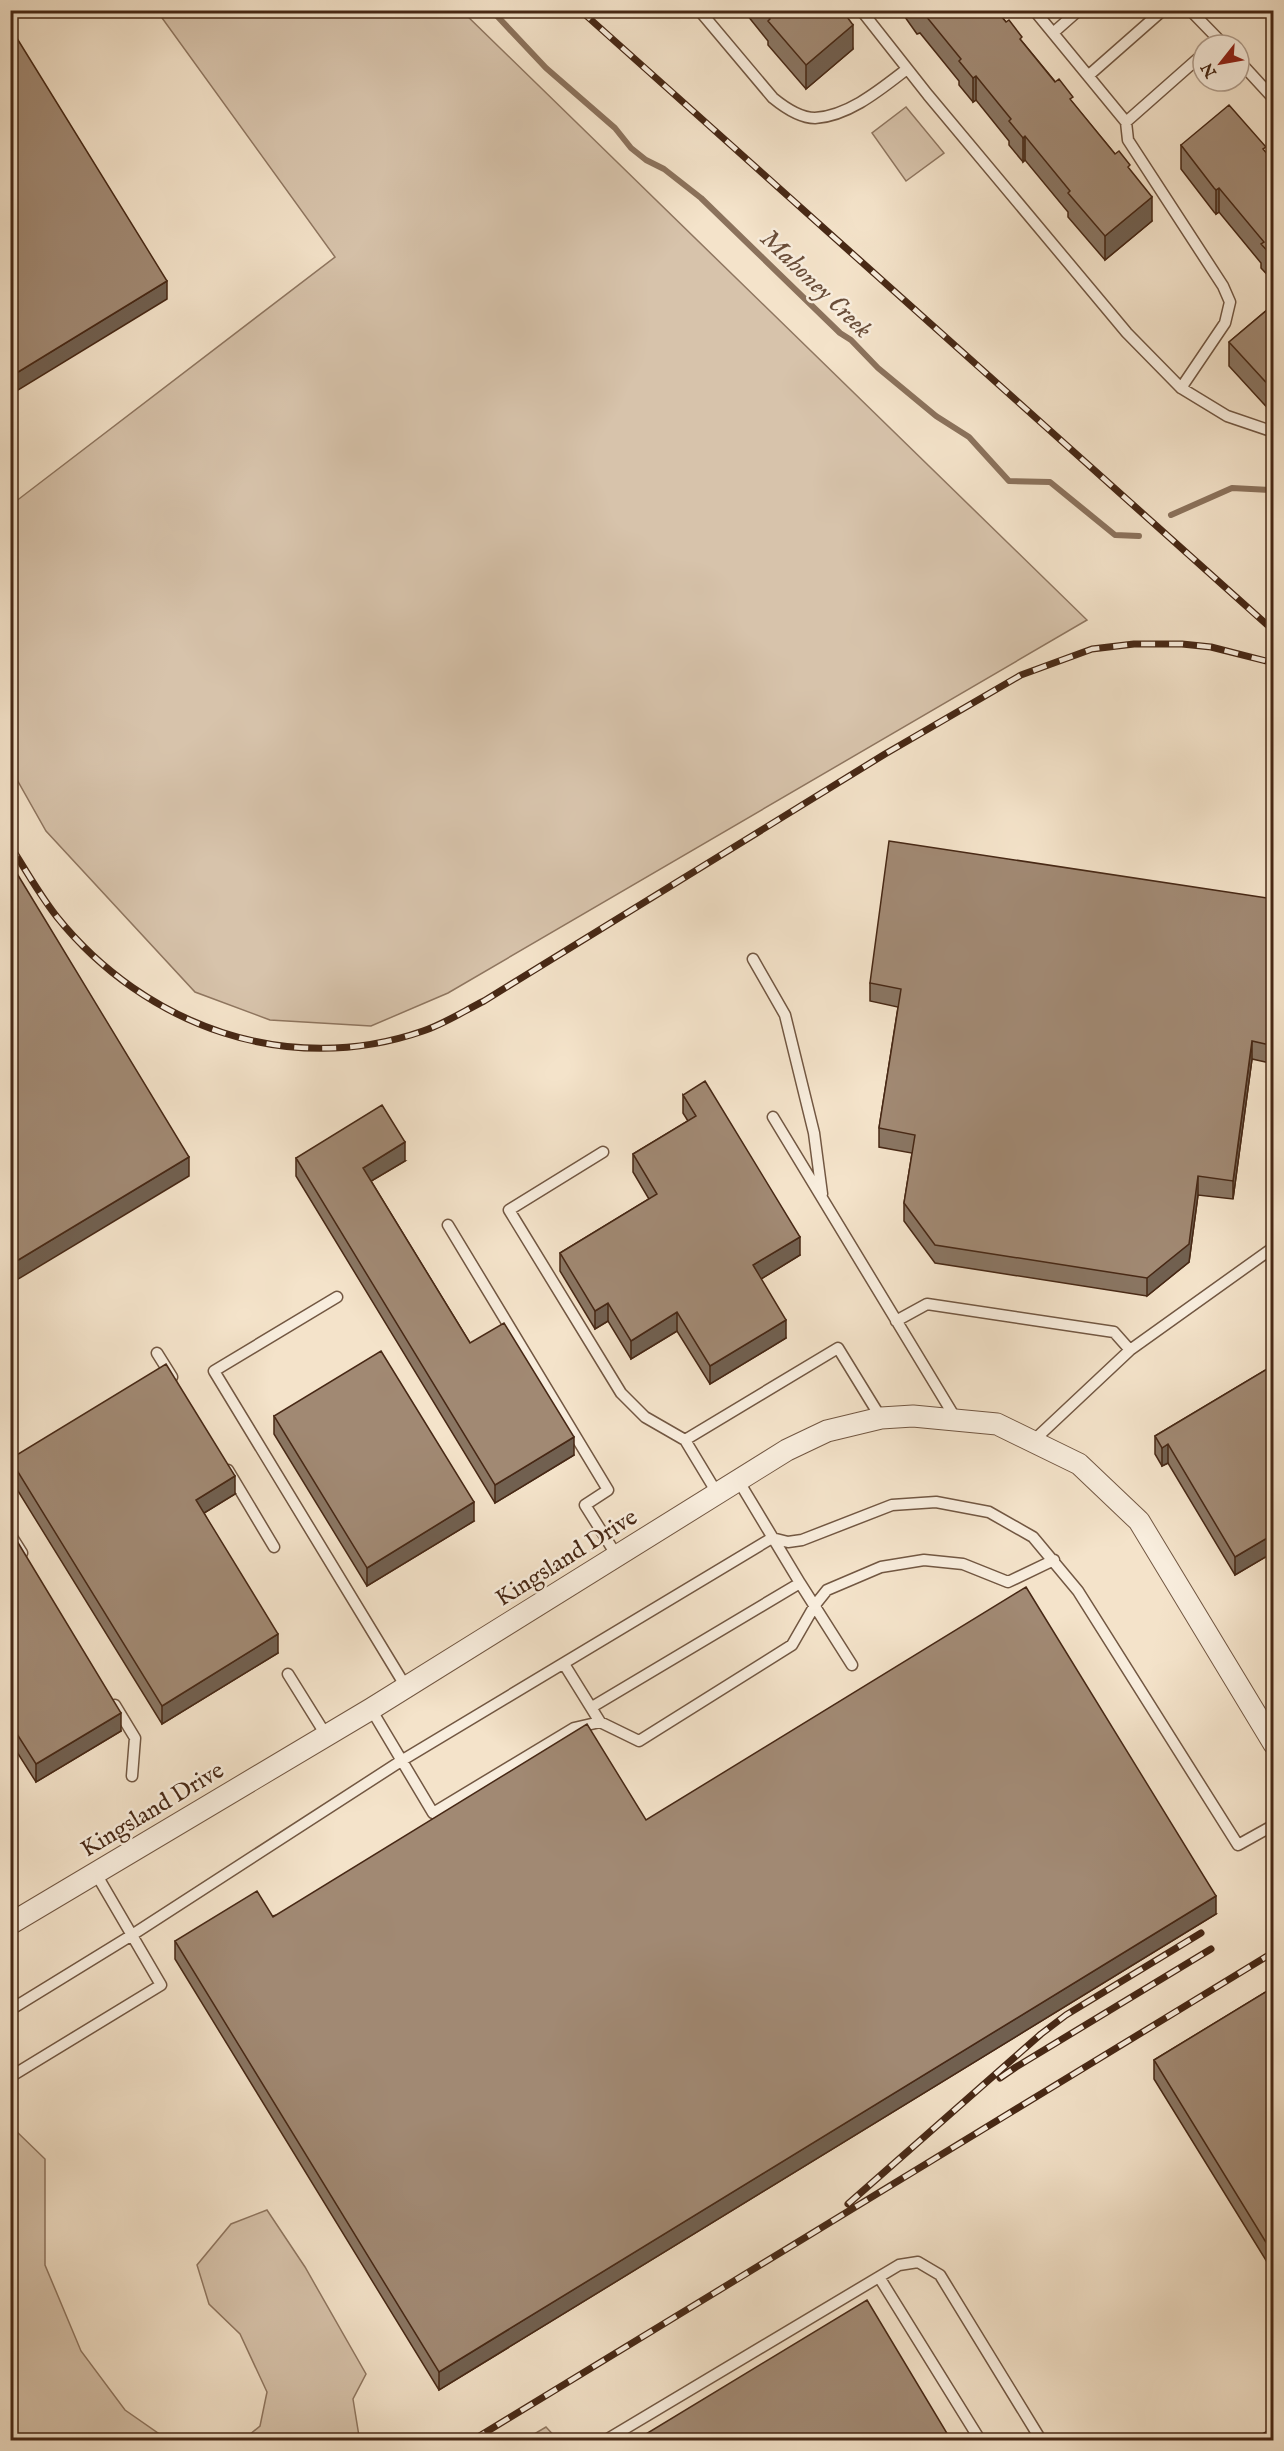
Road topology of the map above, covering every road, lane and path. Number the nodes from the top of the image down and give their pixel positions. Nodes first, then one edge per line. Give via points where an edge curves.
1 (699, 10) edge
2 (861, 10) edge
3 (1034, 10) edge
4 (1079, 10) edge
5 (1163, 10) edge
6 (1190, 10) edge
7 (1053, 33) junction
8 (1210, 33) edge
9 (1191, 65) edge
10 (907, 69) junction
11 (1251, 74) edge
12 (1088, 76) junction
13 (1274, 99) edge
14 (1126, 122) junction
15 (1181, 388) junction
16 (1274, 432) edge
17 (753, 960) dead end
18 (772, 1117) dead end
19 (603, 1152) dead end
20 (823, 1200) junction
21 (448, 1225) dead end
22 (1274, 1247) edge
23 (337, 1297) dead end
24 (896, 1321) junction
25 (1130, 1350) junction
26 (157, 1353) dead end
27 (175, 1383) edge
28 (881, 1418) junction
29 (956, 1419) junction
30 (685, 1440) junction
31 (1032, 1442) junction
32 (225, 1465) edge
33 (738, 1480) junction
34 (717, 1493) junction
35 (10, 1534) edge
36 (772, 1538) junction
37 (274, 1547) dead end
38 (617, 1556) junction
39 (1054, 1560) junction
40 (29, 1564) edge
41 (800, 1582) junction
42 (815, 1605) junction
43 (564, 1664) junction
44 (852, 1665) dead end
45 (288, 1674) dead end
46 (406, 1687) junction
47 (110, 1697) edge
48 (591, 1707) junction
49 (371, 1709) junction
50 (600, 1722) junction
51 (326, 1736) junction
52 (1274, 1744) edge
53 (401, 1761) junction
54 (132, 1776) dead end
55 (1274, 1825) edge
56 (95, 1872) junction
57 (10, 1924) edge
58 (132, 1935) junction
59 (10, 2010) edge
60 (10, 2077) edge
61 (879, 2277) junction
62 (606, 2440) edge
63 (980, 2440) edge
64 (1041, 2440) edge

1 - 10 lane via 773,98 787,109 814,118 849,108
2 - 10 lane
3 - 7 lane
4 - 7 lane
5 - 12 lane
6 - 8 lane
7 - 12 lane
9 - 14 lane
10 - 15 lane via 1128,333
11 - 13 lane
12 - 14 lane
14 - 15 lane via 1128,140 1230,302 1225,323
15 - 16 lane via 1227,416
17 - 20 lane via 785,1015 814,1133
18 - 20 lane
19 - 30 lane via 509,1210 621,1393 645,1418
20 - 24 lane
21 - 38 lane via 608,1490 585,1504
22 - 25 lane
23 - 46 lane via 214,1371
24 - 25 lane via 927,1304 1114,1332
24 - 29 lane
25 - 31 lane
26 - 27 lane
28 - 29 street, Kingsland Drive
28 - 30 lane via 838,1348
28 - 33 street, Kingsland Drive via 827,1431
29 - 31 street, Kingsland Drive via 997,1424
30 - 34 lane
31 - 52 street, Kingsland Drive via 1079,1464 1139,1521
32 - 37 lane
33 - 34 street, Kingsland Drive
33 - 36 lane
34 - 38 street, Kingsland Drive
35 - 40 lane
36 - 39 lane via 802,1540 892,1505 936,1502 989,1512 1033,1537
36 - 41 lane
36 - 43 lane
38 - 46 street, Kingsland Drive
39 - 42 lane via 1008,1582 963,1564 924,1560 881,1567 827,1590
39 - 55 lane via 1078,1591 1238,1845
41 - 42 lane
41 - 48 lane
42 - 44 lane
42 - 50 lane via 792,1645 639,1741
43 - 48 lane
43 - 53 lane
45 - 51 lane
46 - 49 street, Kingsland Drive
47 - 54 lane via 135,1738
48 - 50 lane
49 - 51 street, Kingsland Drive
49 - 53 lane
50 - 53 lane via 574,1728 433,1813
51 - 56 street, Kingsland Drive
53 - 58 lane
56 - 57 street, Kingsland Drive
56 - 58 lane
58 - 59 lane
58 - 60 lane via 161,1985
61 - 62 lane
61 - 63 lane
61 - 64 lane via 899,2265 918,2262 940,2275

